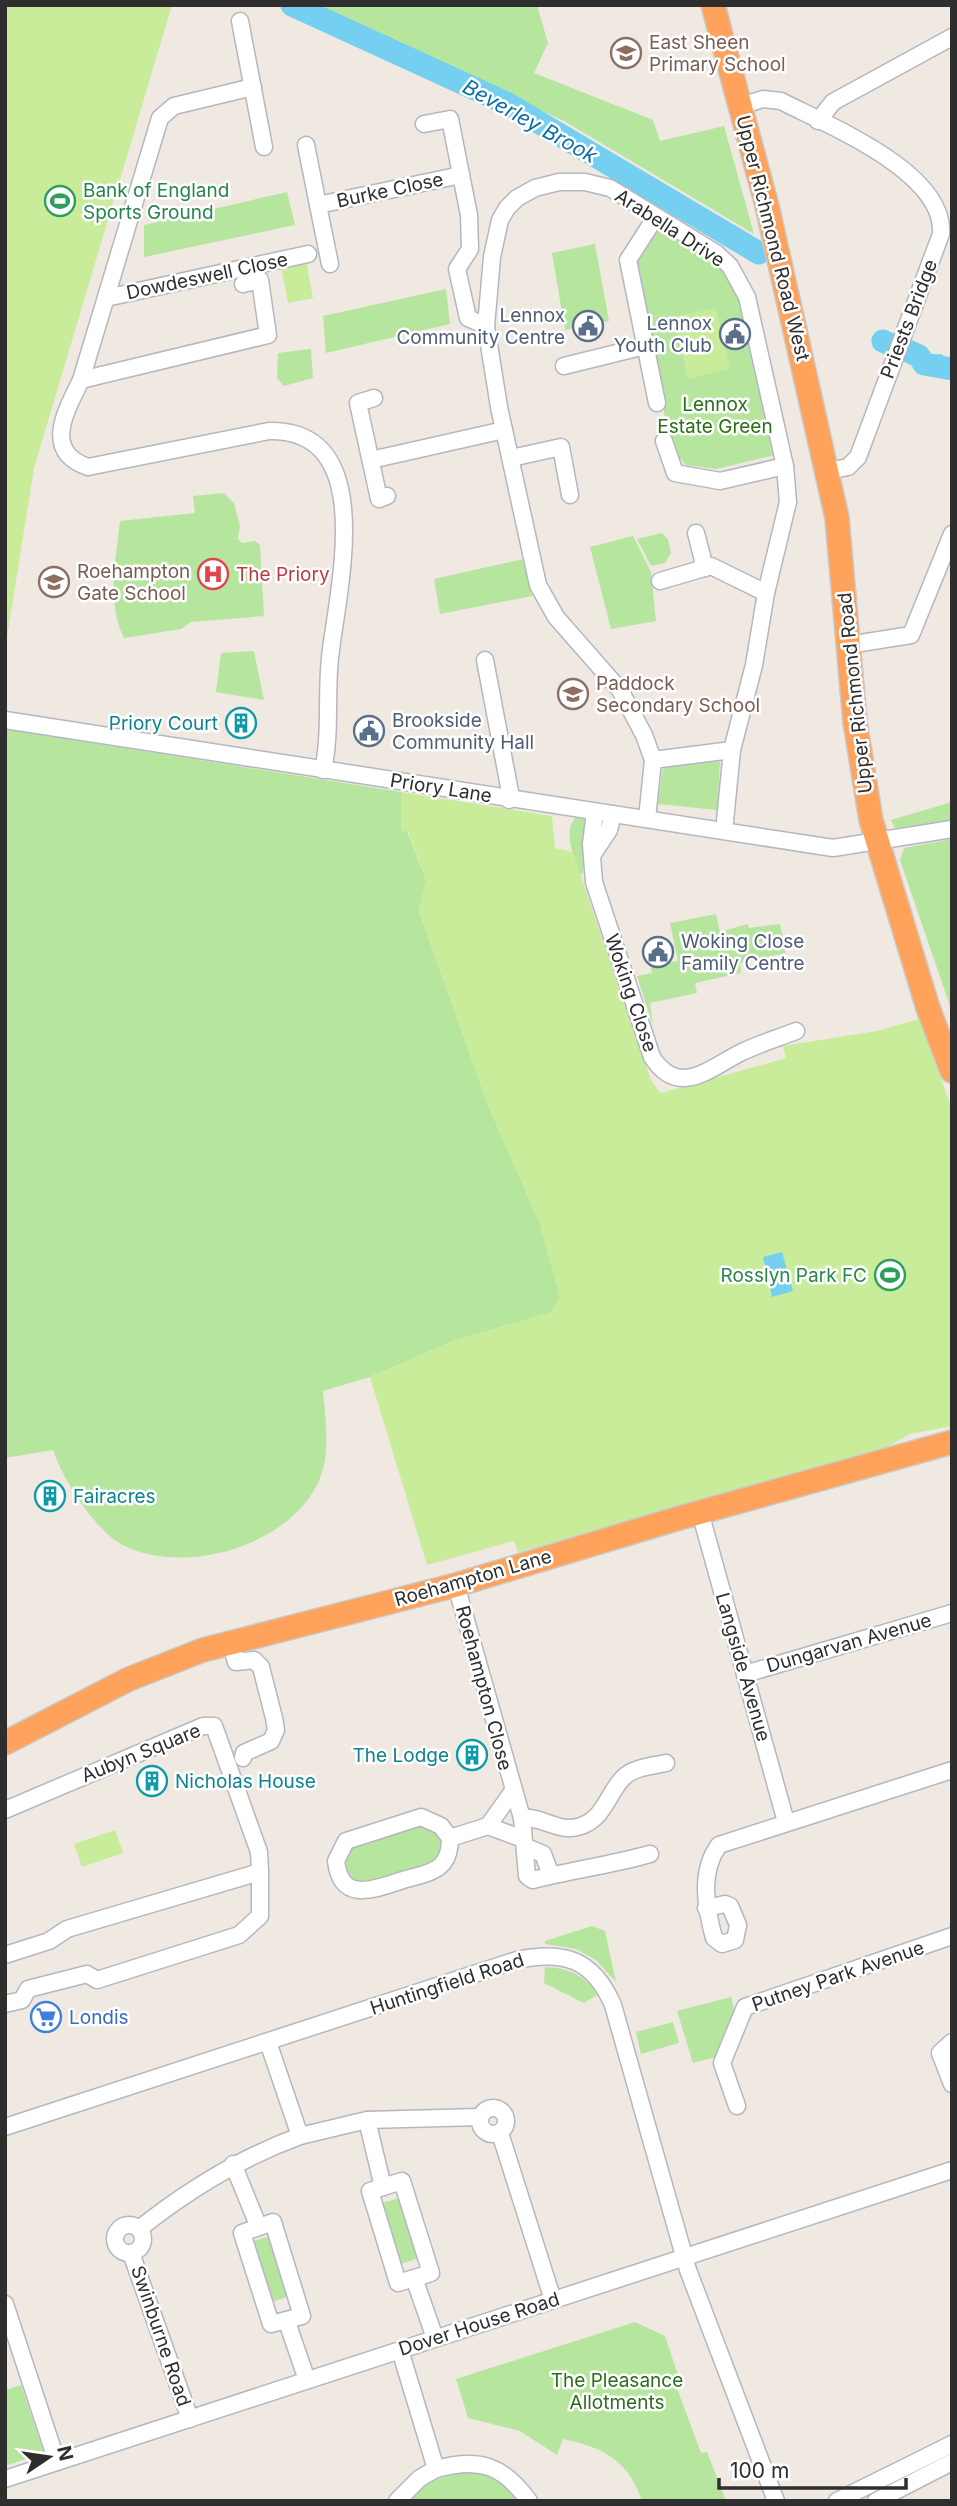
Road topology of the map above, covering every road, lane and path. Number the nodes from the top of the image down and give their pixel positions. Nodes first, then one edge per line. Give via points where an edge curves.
1 (713, 5) edge
2 (240, 21) dead end
3 (952, 37) edge
4 (253, 87) junction
5 (741, 106) junction
6 (818, 121) junction
7 (424, 124) dead end
8 (306, 145) dead end
9 (264, 147) dead end
10 (461, 175) junction
11 (318, 205) junction
12 (655, 218) junction
13 (947, 218) edge
14 (470, 249) junction
15 (308, 254) dead end
16 (492, 257) junction
17 (330, 264) dead end
18 (243, 284) dead end
19 (106, 298) junction
20 (486, 326) junction
21 (645, 346) junction
22 (564, 366) dead end
23 (81, 380) junction
24 (374, 398) dead end
25 (657, 403) dead end
26 (504, 430) junction
27 (663, 441) dead end
28 (511, 458) junction
29 (371, 460) junction
30 (785, 466) junction
31 (828, 471) junction
32 (570, 495) dead end
33 (387, 496) dead end
34 (696, 533) dead end
35 (952, 534) edge
36 (705, 568) junction
37 (660, 581) dead end
38 (766, 593) junction
39 (848, 645) junction
40 (485, 660) dead end
41 (5, 720) edge
42 (732, 750) junction
43 (653, 760) junction
44 (323, 770) junction
45 (509, 800) junction
46 (595, 811) junction
47 (612, 814) junction
48 (647, 819) junction
49 (952, 829) edge
50 (724, 831) junction
51 (876, 841) junction
52 (593, 854) junction
53 (796, 1031) dead end
54 (952, 1071) edge
55 (952, 1442) edge
56 (700, 1512) junction
57 (456, 1585) junction
58 (952, 1613) edge
59 (229, 1642) junction
60 (745, 1674) junction
61 (5, 1743) edge
62 (243, 1758) dead end
63 (666, 1763) dead end
64 (952, 1770) edge
65 (513, 1791) junction
66 (5, 1810) edge
67 (522, 1818) junction
68 (786, 1822) junction
69 (488, 1826) junction
70 (450, 1838) junction
71 (524, 1843) junction
72 (650, 1854) dead end
73 (260, 1872) junction
74 (551, 1875) junction
75 (706, 1908) dead end
76 (952, 1936) edge
77 (5, 1955) edge
78 (5, 2004) edge
79 (268, 2042) junction
80 (952, 2042) edge
81 (951, 2084) edge
82 (737, 2106) dead end
83 (367, 2120) junction
84 (5, 2127) edge
85 (300, 2136) junction
86 (233, 2164) junction
87 (952, 2170) edge
88 (383, 2187) junction
89 (258, 2225) junction
90 (139, 2229) junction
91 (131, 2253) junction
92 (683, 2257) junction
93 (414, 2278) junction
94 (553, 2300) junction
95 (5, 2304) edge
96 (287, 2322) junction
97 (435, 2338) junction
98 (400, 2350) junction
99 (307, 2380) junction
100 (190, 2419) junction
101 (952, 2444) edge
102 (57, 2462) junction
103 (952, 2462) edge
104 (436, 2469) junction
105 (5, 2479) edge
106 (397, 2501) edge
107 (529, 2501) edge
108 (776, 2501) edge
109 (836, 2501) edge
110 (876, 2501) edge

1 - 5 highway, Upper Richmond Road West
2 - 4 street
3 - 6 street via 833,102
4 - 9 street
4 - 19 street, Dowdeswell Close via 164,112
5 - 6 street, Priests Bridge via 763,99 781,101
5 - 31 highway, Upper Richmond Road West
6 - 13 street, Priests Bridge via 889,158
7 - 10 street, Burke Close via 450,119
8 - 11 street, Burke Close
10 - 11 street, Burke Close
10 - 14 street, Burke Close
11 - 17 street, Burke Close
12 - 16 street, Arabella Drive via 610,188 559,182 536,188 507,208
12 - 21 street via 628,260
12 - 30 street, Arabella Drive via 716,253 742,284
13 - 31 street, Priests Bridge via 858,457 848,467
14 - 16 street
14 - 20 street, Burke Close via 457,269 468,318
15 - 19 street, Dowdeswell Close
16 - 20 street, Arabella Drive
18 - 23 street, Dowdeswell Close via 260,280 268,335
19 - 23 street, Dowdeswell Close
20 - 26 street, Arabella Drive
21 - 22 street
21 - 25 street
23 - 44 street, Dowdeswell Close via 62,420 62,440 66,454 88,467 269,430 296,433 323,448 340,495 346,554 330,658
24 - 29 street via 358,403
26 - 28 street, Arabella Drive
26 - 29 street
27 - 30 street via 675,473 720,481
28 - 32 street via 561,447
28 - 43 street, Arabella Drive via 538,585 556,617 620,691
29 - 33 street via 379,499
30 - 38 street, Arabella Drive via 788,502
31 - 39 highway, Upper Richmond Road via 841,551
34 - 36 street
35 - 39 street via 911,635
36 - 37 street
36 - 38 street via 711,566
38 - 42 street, Arabella Drive via 754,665
39 - 51 highway, Upper Richmond Road via 862,773
40 - 45 street
41 - 44 street, Priory Lane
42 - 43 street
42 - 50 street, Arabella Drive
43 - 48 street
44 - 45 street, Priory Lane
45 - 46 street, Priory Lane
46 - 47 street, Priory Lane
46 - 52 street, Woking Close
47 - 48 street, Priory Lane
47 - 52 street via 609,830
48 - 50 street, Priory Lane
49 - 51 street, Priory Lane
50 - 51 street, Priory Lane via 833,848
51 - 54 highway, Upper Richmond Road
52 - 53 street, Woking Close via 597,894 652,1057 665,1073 684,1078 701,1074
55 - 56 highway, Roehampton Lane
56 - 57 highway, Roehampton Lane
56 - 60 street, Langside Avenue
57 - 59 highway, Roehampton Lane
57 - 65 street, Roehampton Close
58 - 60 street, Dungarvan Avenue
59 - 61 highway, Roehampton Lane via 153,1668
59 - 62 street via 236,1662 254,1660 261,1667 276,1730 271,1741 244,1753
60 - 68 street, Langside Avenue
63 - 67 street via 624,1777 598,1815 580,1826 567,1829
64 - 68 street
65 - 67 street, Roehampton Close
65 - 69 street, Roehampton Close
66 - 73 street, Aubyn Square via 203,1726 214,1726 259,1852
67 - 71 street, Roehampton Close
68 - 75 street via 719,1844 704,1897
69 - 70 street
69 - 71 street
70 - 70 street via 449,1851 436,1868 368,1891 346,1885 337,1870 338,1853 346,1841 410,1819 432,1819
71 - 74 street via 543,1854
71 - 74 street, Roehampton Close via 529,1879
72 - 74 street
73 - 77 street via 66,1929 49,1941
73 - 78 street, Aubyn Square via 260,1916 239,1935 97,1980 87,1974 28,1989 22,2000
76 - 82 street, Putney Park Avenue via 745,2007 722,2063
79 - 84 street, Huntingfield Road
79 - 85 street
79 - 92 street, Huntingfield Road via 517,1960 557,1955 577,1961 594,1973 613,2005
80 - 81 street via 940,2053
83 - 85 street, Swinburne Road
83 - 88 street
83 - 94 street, Swinburne Road via 480,2117 486,2133 500,2133
85 - 86 street, Swinburne Road
86 - 89 street
86 - 90 street, Swinburne Road
87 - 92 street, Dover House Road
88 - 93 street via 370,2191 398,2283
88 - 93 street via 402,2181 430,2273
89 - 96 street via 242,2233 271,2324
89 - 96 street via 273,2222 302,2316
90 - 91 street, Swinburne Road via 142,2246
90 - 91 street, Swinburne Road via 125,2227 116,2236 119,2248
91 - 100 street, Swinburne Road
92 - 94 street, Dover House Road
92 - 108 street, Huntingfield Road
93 - 97 street
94 - 97 street, Dover House Road
95 - 102 street
96 - 99 street
97 - 98 street, Dover House Road
98 - 99 street, Dover House Road
98 - 104 street
99 - 100 street, Dover House Road
100 - 102 street, Dover House Road
101 - 109 street
102 - 105 street, Dover House Road
103 - 110 street
104 - 106 street via 420,2477
104 - 107 street via 471,2463 488,2466 505,2474

